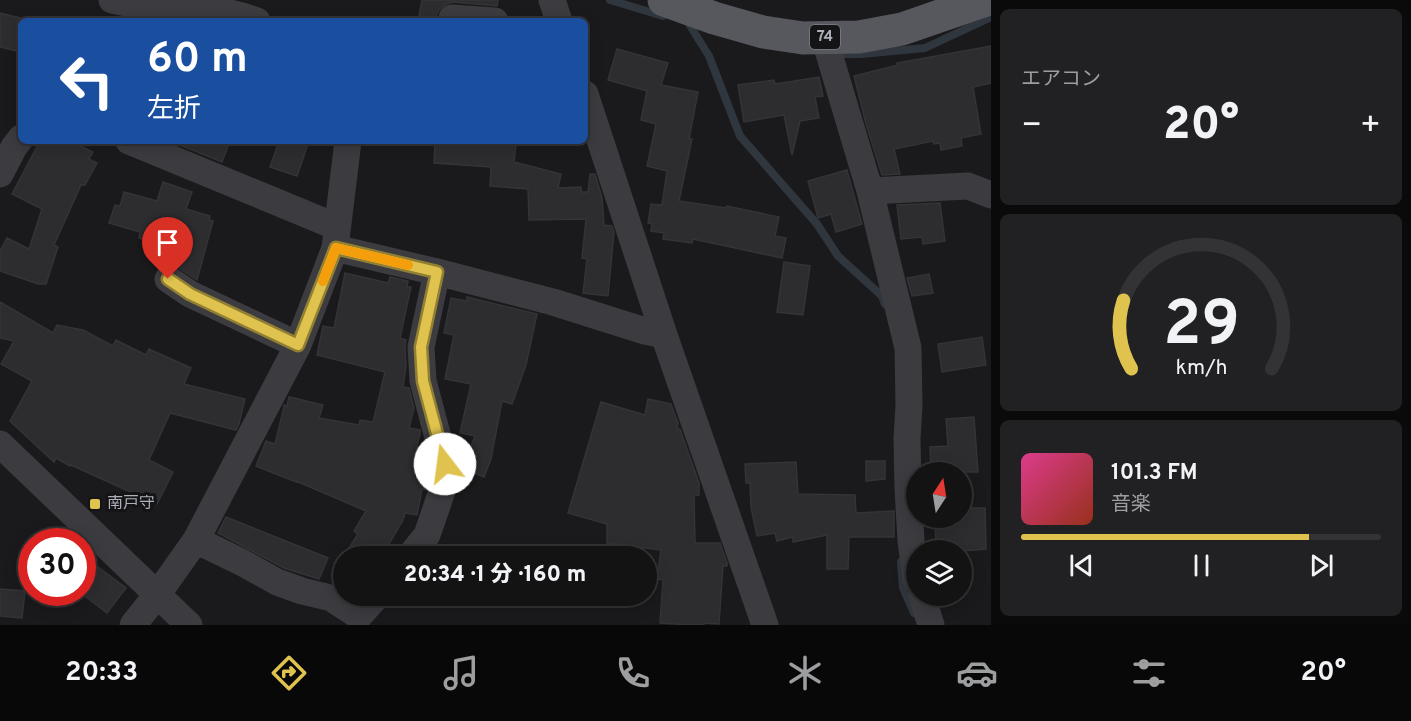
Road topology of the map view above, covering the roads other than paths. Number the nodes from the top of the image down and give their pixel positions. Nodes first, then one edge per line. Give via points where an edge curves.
1 (266, 0) edge
2 (552, 0) edge
3 (664, 0) edge
4 (986, 0) edge
5 (130, 6) edge
6 (248, 18) edge
7 (257, 18) edge
8 (558, 18) edge
9 (824, 37) junction
10 (588, 106) edge
11 (18, 142) edge
12 (135, 144) edge
13 (348, 144) edge
14 (0, 174) edge
15 (870, 191) junction
16 (991, 195) edge
17 (336, 238) junction
18 (437, 272) junction
19 (168, 279) dead end
20 (664, 335) junction
21 (298, 345) junction
22 (0, 444) edge
23 (196, 540) junction
24 (911, 540) edge
25 (418, 546) edge
26 (157, 595) junction
27 (333, 599) edge
28 (343, 606) edge
29 (368, 606) edge
30 (925, 606) edge
31 (133, 625) edge
32 (189, 625) edge
33 (765, 625) edge
34 (931, 625) edge

1 - 7 street
2 - 8 street
3 - 9 main road, 74 via 763,32
4 - 9 main road, 74 via 902,29 859,37
5 - 6 street via 192,8
9 - 15 street
10 - 20 street
11 - 14 street
12 - 17 street
13 - 17 street
15 - 16 street via 968,186
15 - 24 street via 908,348
17 - 18 street
17 - 21 street
18 - 20 street
18 - 25 street via 421,347 423,381 445,464 442,490 427,535
19 - 21 street via 190,294
20 - 33 street
21 - 23 street
22 - 26 street
23 - 26 street
23 - 27 street via 277,582
26 - 31 street
26 - 32 street
28 - 29 street via 359,616
30 - 34 street

